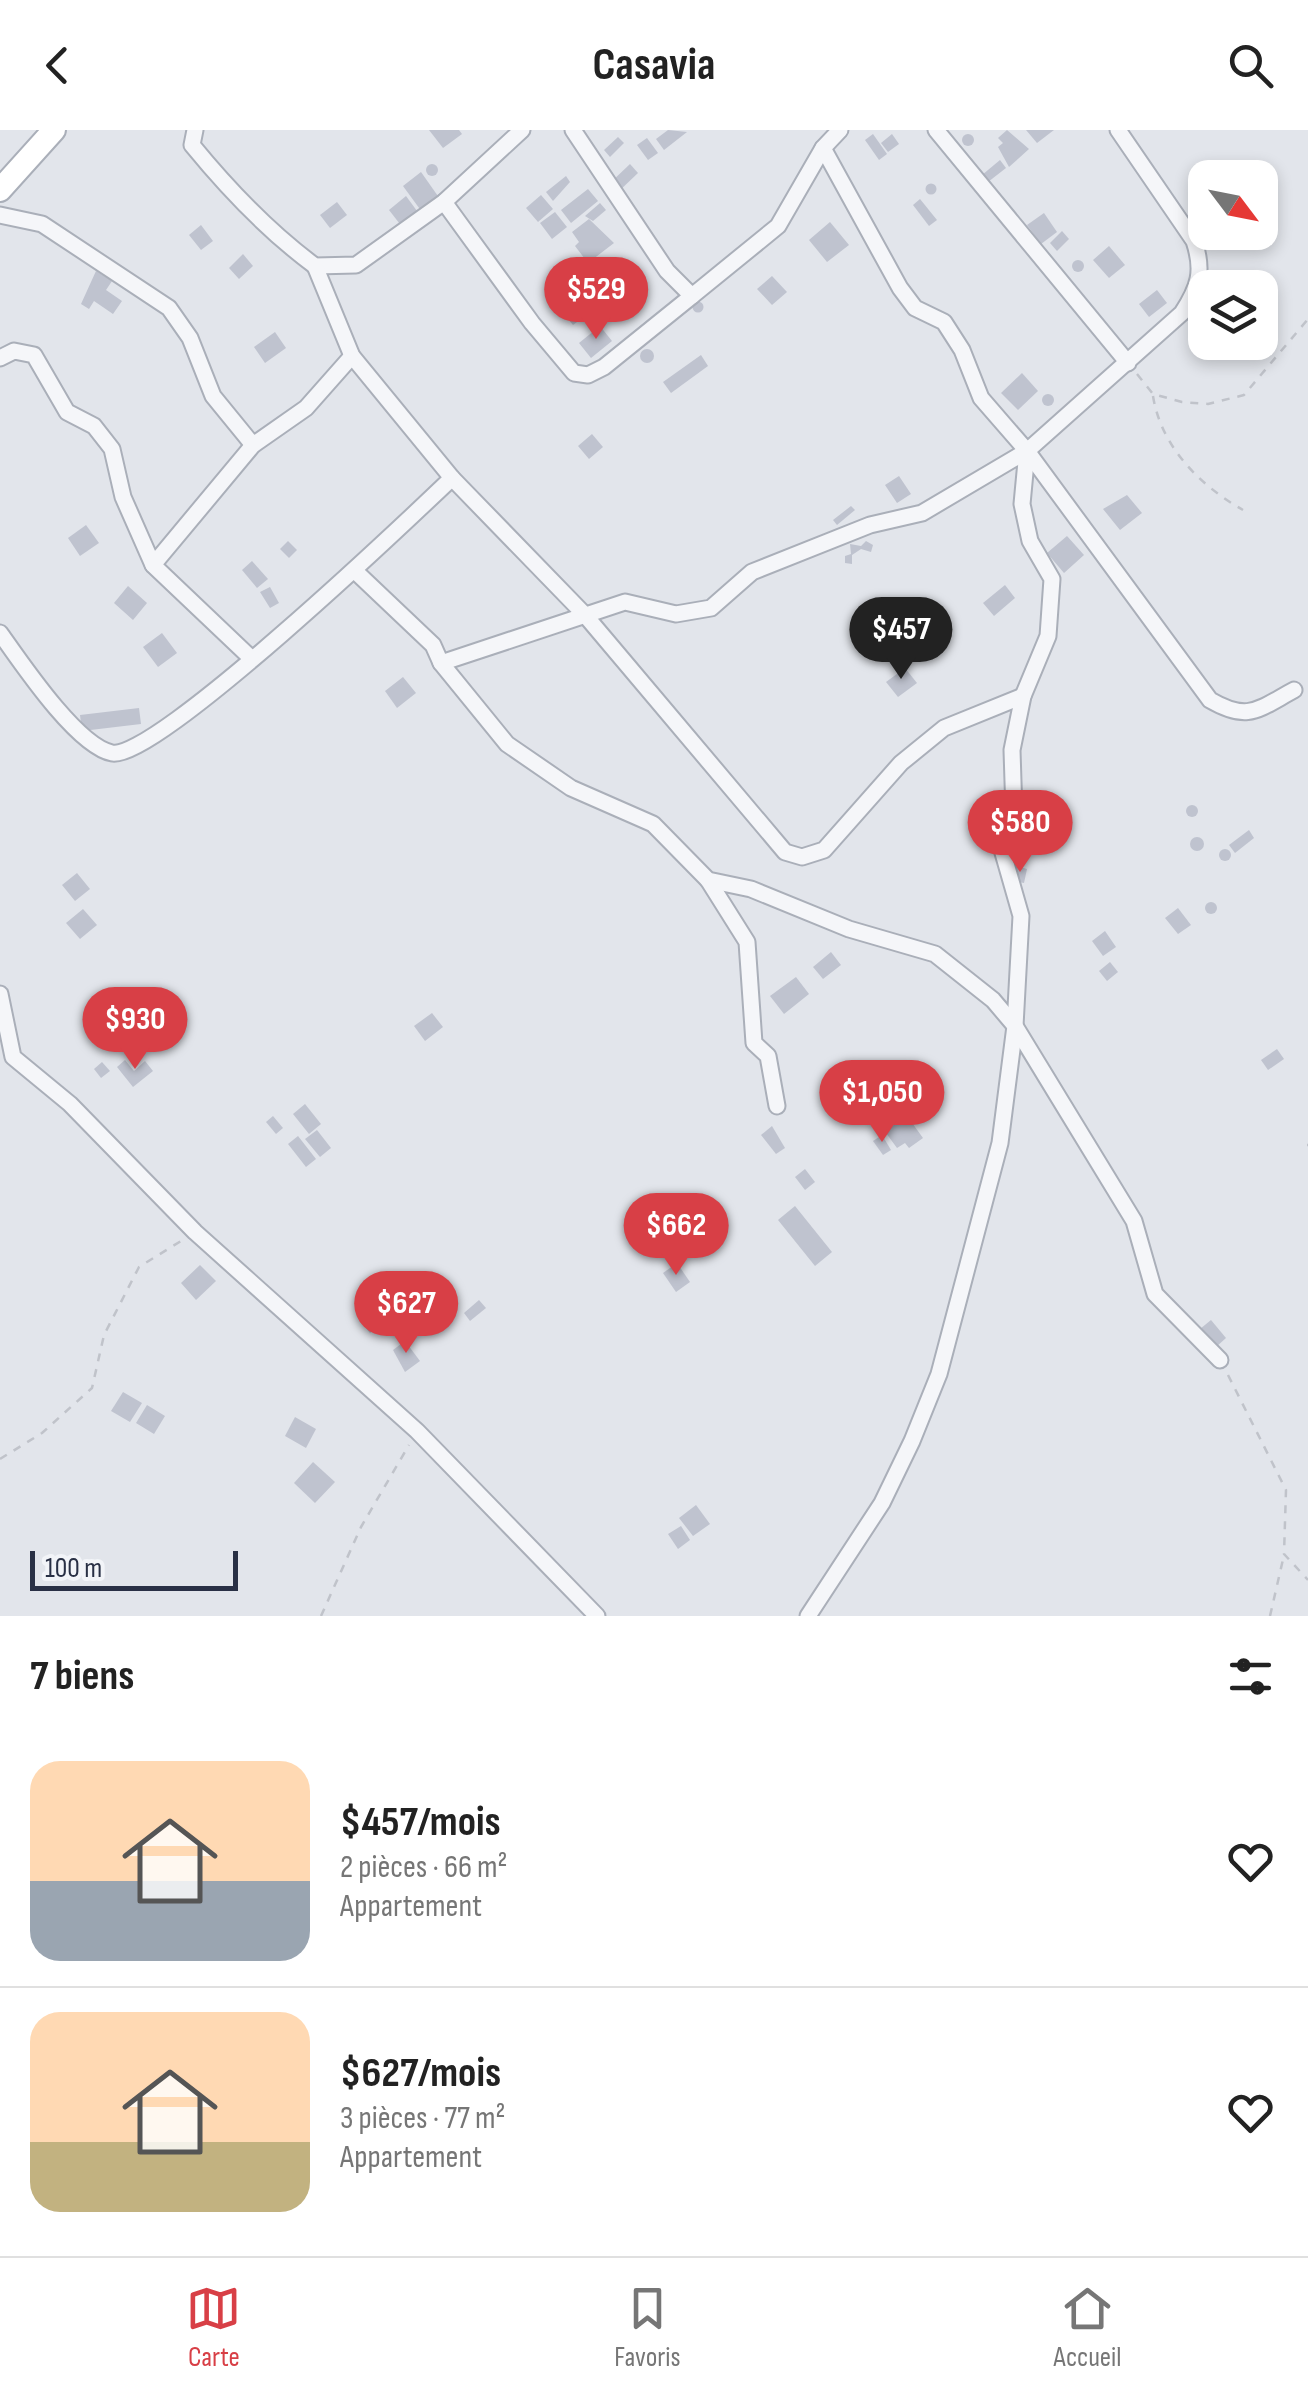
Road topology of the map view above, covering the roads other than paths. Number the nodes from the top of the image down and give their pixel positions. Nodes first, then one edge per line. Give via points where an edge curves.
1 (54, 130) edge
2 (196, 130) edge
3 (522, 130) edge
4 (572, 130) edge
5 (840, 130) edge
6 (936, 130) edge
7 (1118, 130) edge
8 (822, 148) junction
9 (0, 190) edge
10 (444, 202) junction
11 (0, 214) edge
12 (315, 266) junction
13 (692, 296) junction
14 (352, 356) junction
15 (0, 358) edge
16 (1128, 363) junction
17 (253, 446) junction
18 (1027, 452) junction
19 (452, 478) junction
20 (153, 566) junction
21 (355, 572) junction
22 (586, 615) junction
23 (0, 633) edge
24 (252, 658) junction
25 (442, 663) junction
26 (1294, 690) dead end
27 (1023, 696) junction
28 (708, 880) junction
29 (0, 994) edge
30 (1015, 1026) junction
31 (777, 1106) dead end
32 (1220, 1360) road end
33 (596, 1616) edge
34 (808, 1616) edge

1 - 9 main road
2 - 12 street via 192,145 218,178
3 - 10 street
4 - 13 street via 667,271
5 - 8 street
6 - 16 street
7 - 16 street via 1166,195 1201,262 1199,287 1182,313
8 - 13 street via 778,226
8 - 18 street via 900,288 916,308 944,322 981,398
10 - 12 street via 356,265
10 - 13 street via 574,373 604,367
11 - 17 street via 42,224 168,308 190,338 212,396
12 - 14 street
14 - 17 street via 306,408
14 - 19 street
15 - 20 street via 14,350 34,355 67,412 94,426 112,450
16 - 18 street
17 - 20 street
18 - 22 street via 922,513 870,525 752,572 711,608 676,614 624,602
18 - 26 street via 1210,700 1234,714 1252,712
18 - 27 street via 1022,504 1030,541 1052,579 1048,636
19 - 21 street
19 - 22 street
20 - 24 street
21 - 24 street
21 - 25 street via 433,645
22 - 25 street
22 - 27 street via 786,852 802,856 824,850 901,763 944,728
23 - 24 street via 88,744 124,755
25 - 28 street via 507,744 571,788 653,824
27 - 30 street via 1012,750 1014,813 1003,852 1021,916
28 - 30 street via 935,954
28 - 31 street via 747,942 754,1042 768,1056
29 - 33 street via 14,1057 70,1104 194,1232 417,1431
30 - 32 street via 1134,1221 1155,1294
30 - 34 street via 1000,1143 939,1374 882,1503

